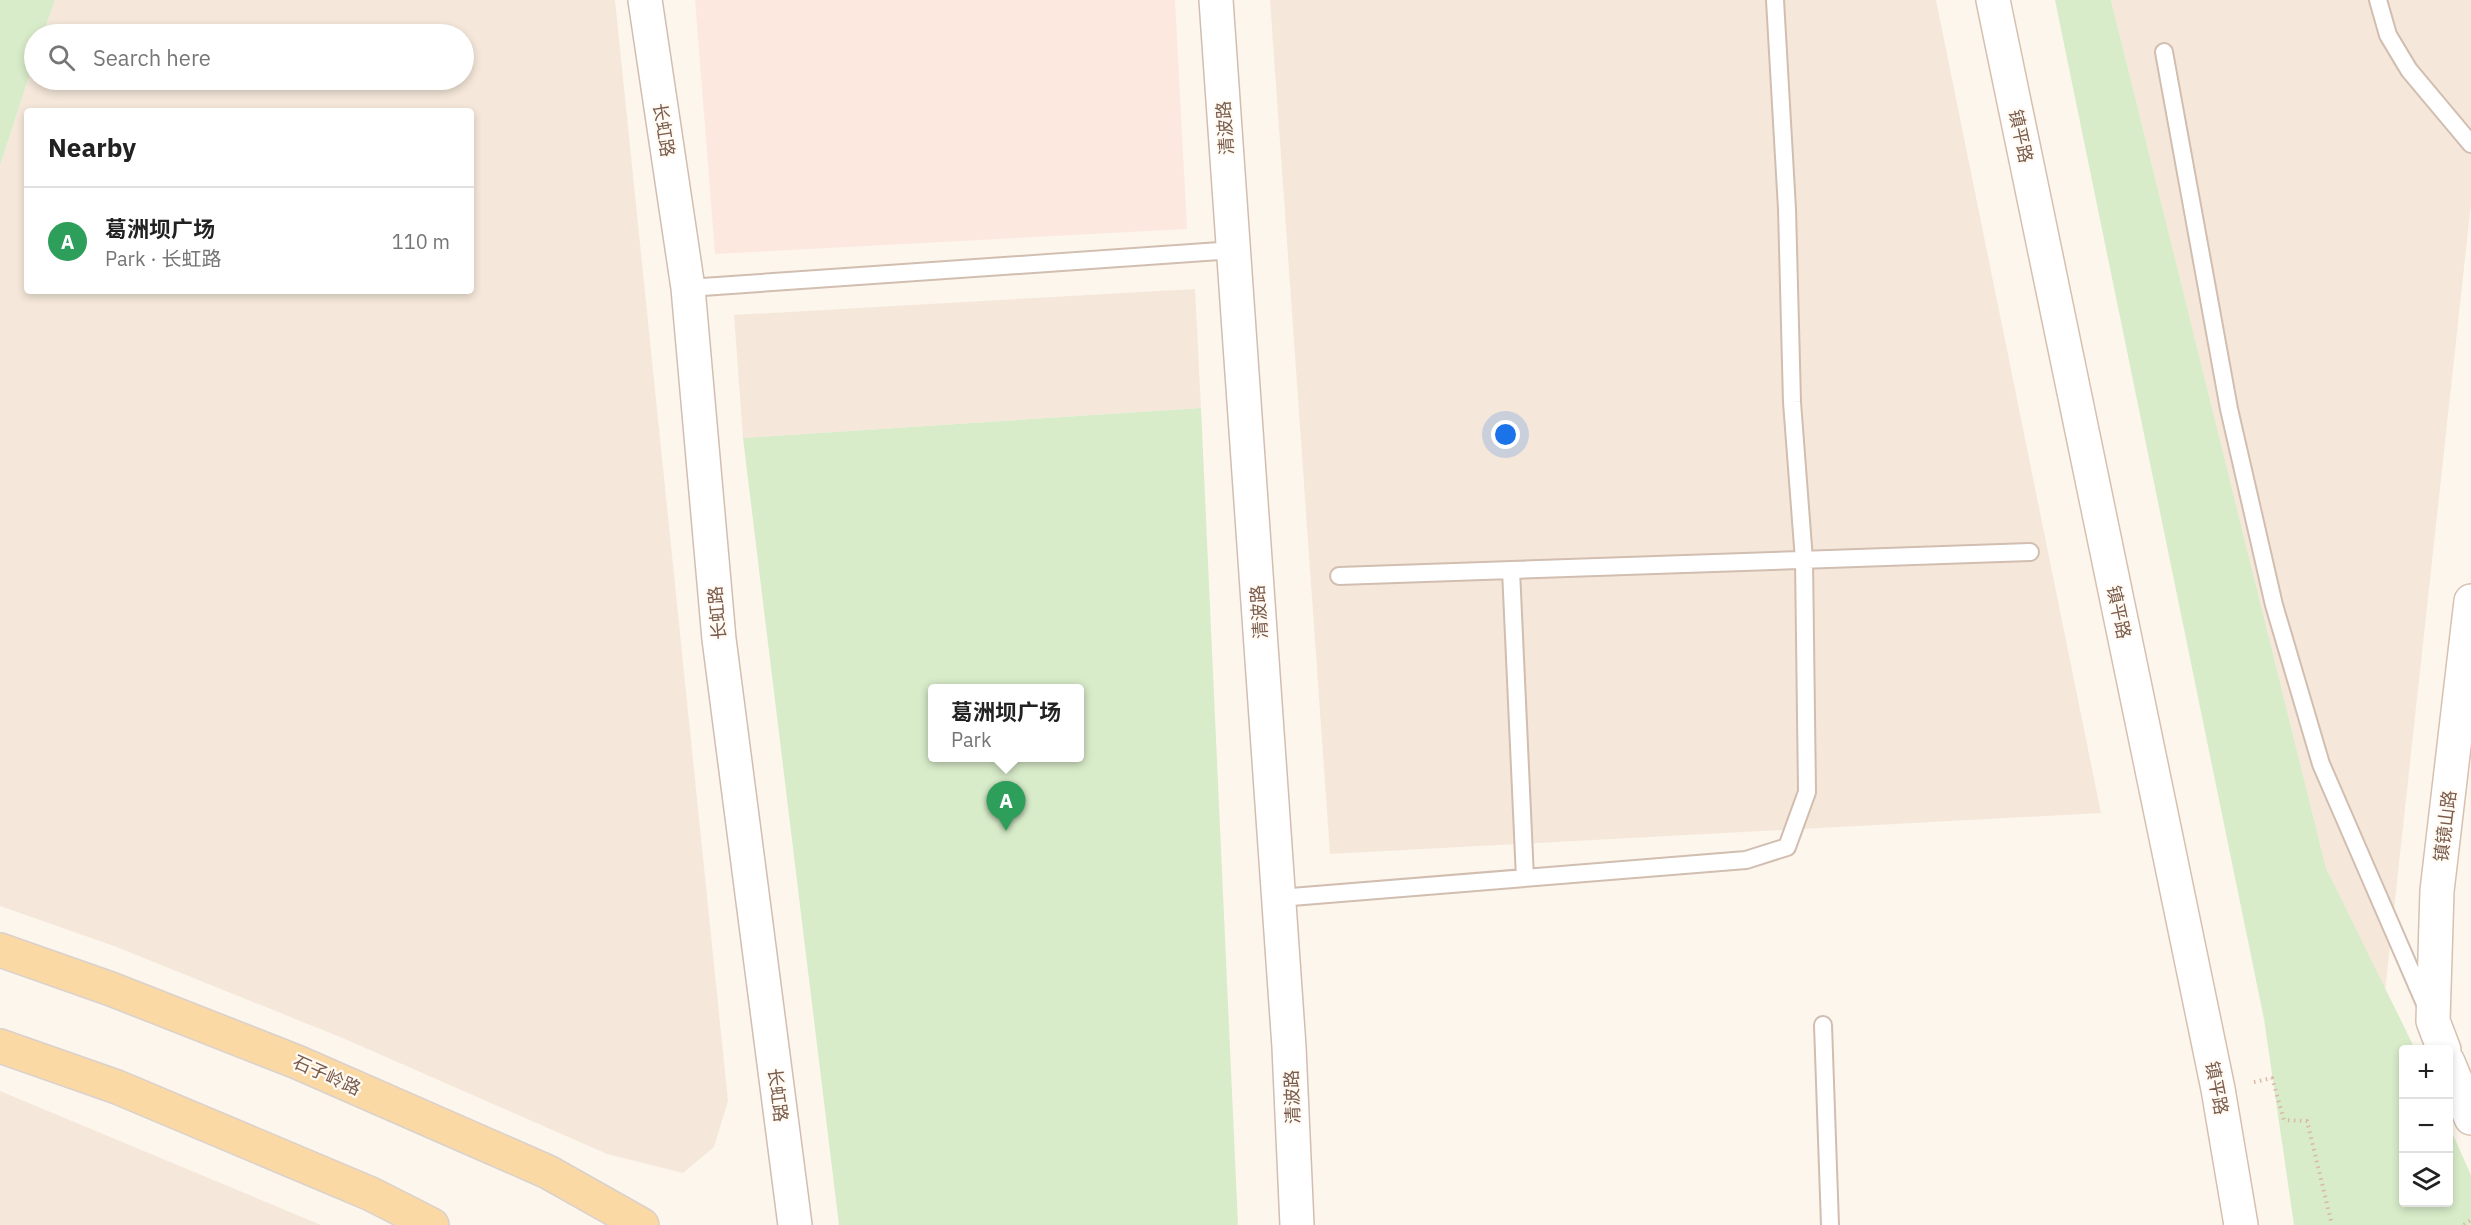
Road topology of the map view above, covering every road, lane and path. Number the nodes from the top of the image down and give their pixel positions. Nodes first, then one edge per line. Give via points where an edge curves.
1 (645, 0) edge
2 (1216, 0) edge
3 (1775, 0) edge
4 (1993, 0) edge
5 (2378, 0) edge
6 (2164, 52) dead end
7 (2471, 144) edge
8 (1234, 250) junction
9 (688, 288) junction
10 (2030, 552) dead end
11 (1804, 560) junction
12 (1511, 570) junction
13 (1339, 576) dead end
14 (2471, 601) edge
15 (1525, 878) junction
16 (1279, 898) junction
17 (0, 950) edge
18 (1822, 1025) dead end
19 (2438, 1035) edge
20 (0, 1046) edge
21 (2453, 1074) edge
22 (2218, 1089) junction
23 (2471, 1118) edge
24 (2471, 1220) edge
25 (432, 1225) edge
26 (642, 1225) edge
27 (795, 1225) edge
28 (1297, 1225) edge
29 (1830, 1225) edge
30 (2241, 1225) edge
31 (2332, 1225) edge
32 (2464, 1225) edge

1 - 9 street, 长虹路
2 - 8 street, 清波路
3 - 11 lane via 1787,209 1792,402
4 - 22 street, 镇平路
5 - 7 lane via 2388,35 2409,70
6 - 19 lane via 2229,409 2274,605 2321,764
8 - 9 lane
8 - 16 street, 清波路
9 - 27 street, 长虹路 via 719,639
10 - 11 lane
11 - 12 lane
11 - 15 lane via 1807,792 1786,847 1746,860
12 - 13 lane
12 - 15 lane
14 - 19 street, 镇镜山路 via 2437,891
15 - 16 lane
16 - 28 street, 清波路
17 - 26 main road, 石子岭路 via 111,988 297,1062 548,1172
18 - 29 lane
20 - 25 main road via 117,1087 371,1194
21 - 23 street
22 - 30 street, 镇平路
22 - 31 path via 2272,1078 2284,1120 2307,1121
24 - 32 path

